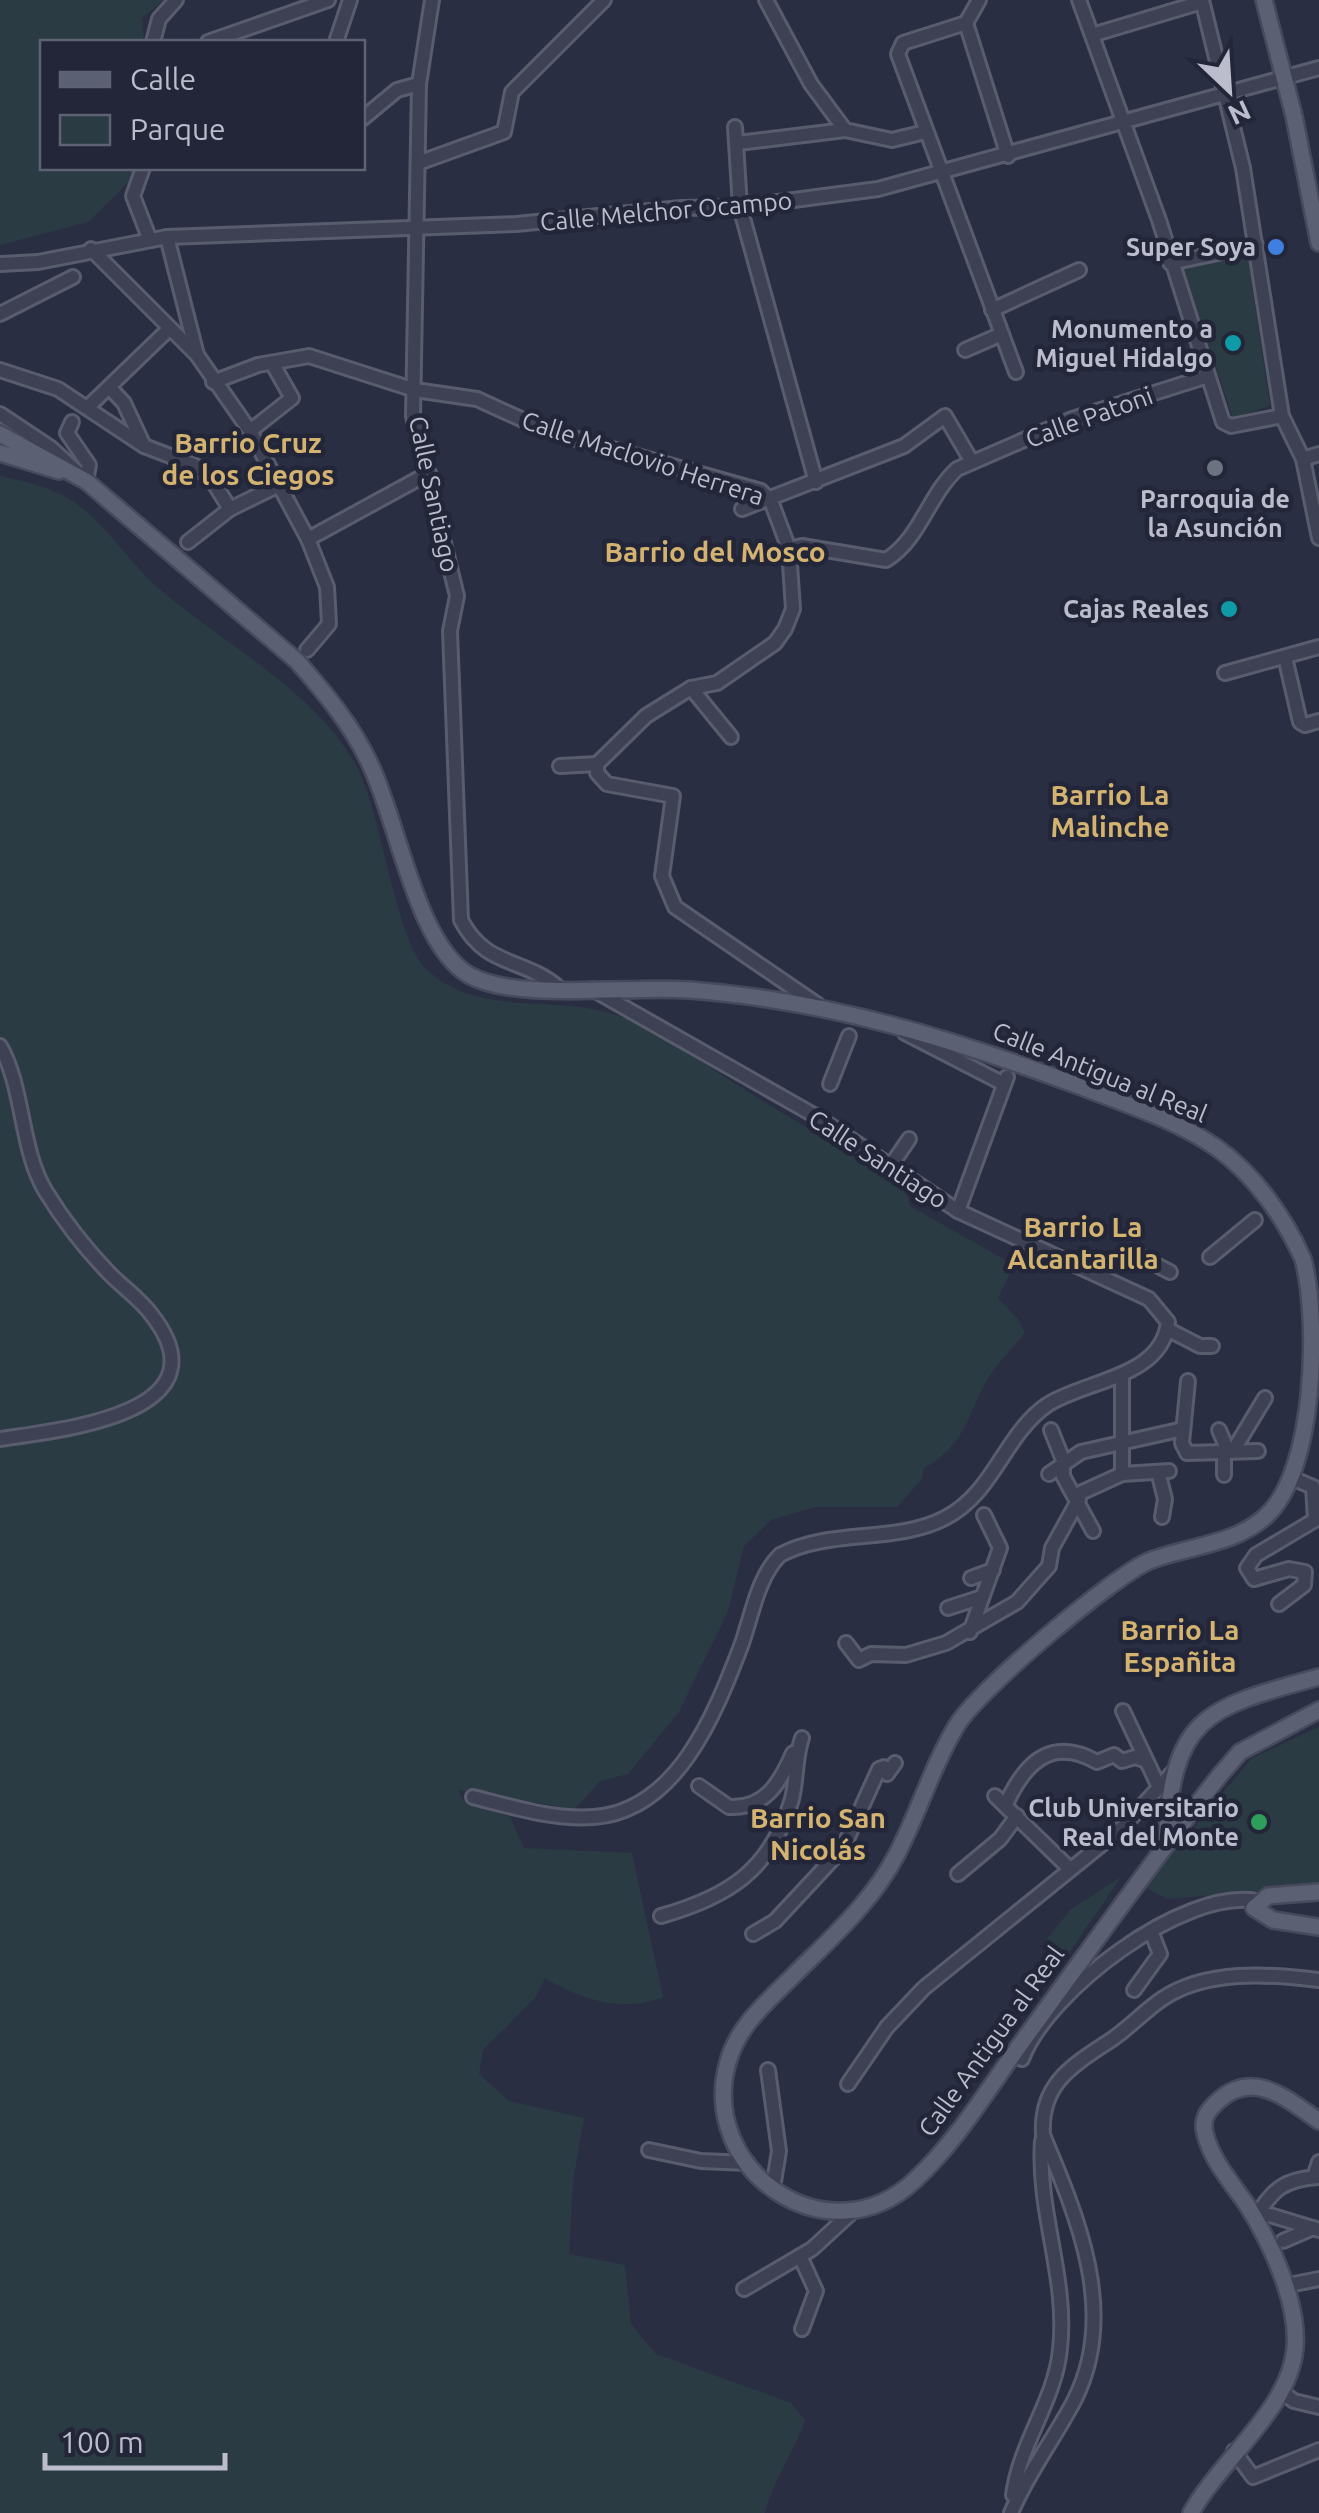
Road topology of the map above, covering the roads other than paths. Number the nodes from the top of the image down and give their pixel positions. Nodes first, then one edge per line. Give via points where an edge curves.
1 (176, 0) edge
2 (328, 0) edge
3 (350, 0) edge
4 (604, 0) edge
5 (766, 0) edge
6 (1079, 0) edge
7 (1264, 0) edge
8 (430, 1) edge
9 (978, 1) edge
10 (1202, 1) edge
11 (966, 23) junction
12 (1092, 35) junction
13 (154, 40) edge
14 (214, 40) edge
15 (337, 40) edge
16 (1319, 68) edge
17 (1283, 77) junction
18 (419, 84) junction
19 (1226, 92) junction
20 (365, 116) edge
21 (1124, 122) junction
22 (735, 128) dead end
23 (844, 130) junction
24 (925, 132) junction
25 (738, 143) junction
26 (1008, 156) junction
27 (418, 163) junction
28 (142, 170) edge
29 (940, 175) junction
30 (740, 207) junction
31 (417, 230) junction
32 (167, 237) junction
33 (150, 240) junction
34 (1319, 242) edge
35 (1256, 246) junction
36 (91, 248) junction
37 (1170, 262) junction
38 (0, 264) edge
39 (1079, 270) dead end
40 (73, 277) dead end
41 (992, 310) junction
42 (0, 314) edge
43 (168, 329) junction
44 (1002, 334) junction
45 (965, 350) dead end
46 (197, 356) junction
47 (272, 363) junction
48 (0, 370) edge
49 (1016, 372) dead end
50 (1208, 376) junction
51 (213, 382) junction
52 (110, 388) junction
53 (416, 390) junction
54 (88, 408) junction
55 (0, 414) edge
56 (1282, 416) junction
57 (72, 422) dead end
58 (250, 431) junction
59 (0, 434) edge
60 (144, 446) junction
61 (0, 454) edge
62 (1319, 454) edge
63 (1303, 460) junction
64 (972, 462) junction
65 (429, 473) junction
66 (86, 481) junction
67 (816, 482) junction
68 (281, 484) junction
69 (772, 501) junction
70 (230, 509) junction
71 (742, 509) dead end
72 (308, 538) junction
73 (1319, 538) edge
74 (188, 542) dead end
75 (789, 549) junction
76 (1319, 647) edge
77 (306, 650) dead end
78 (1284, 656) junction
79 (1224, 673) dead end
80 (691, 688) junction
81 (1319, 721) edge
82 (731, 738) dead end
83 (597, 764) junction
84 (560, 766) dead end
85 (560, 988) junction
86 (591, 988) junction
87 (818, 1004) junction
88 (881, 1020) junction
89 (849, 1036) dead end
90 (0, 1046) edge
91 (830, 1084) dead end
92 (909, 1139) dead end
93 (890, 1168) junction
94 (958, 1211) junction
95 (1256, 1220) dead end
96 (1139, 1256) dead end
97 (1210, 1257) dead end
98 (1170, 1272) dead end
99 (1167, 1330) junction
100 (1212, 1346) dead end
101 (1122, 1375) junction
102 (1188, 1381) dead end
103 (1266, 1398) dead end
104 (1050, 1430) dead end
105 (1183, 1430) junction
106 (1218, 1430) dead end
107 (0, 1439) edge
108 (1122, 1443) junction
109 (1228, 1451) junction
110 (1258, 1451) dead end
111 (1063, 1460) junction
112 (1048, 1474) dead end
113 (1122, 1474) junction
114 (1224, 1476) dead end
115 (1292, 1478) junction
116 (1077, 1497) junction
117 (984, 1515) dead end
118 (1162, 1517) dead end
119 (1093, 1531) dead end
120 (992, 1570) junction
121 (971, 1578) dead end
122 (982, 1596) junction
123 (1279, 1604) dead end
124 (948, 1608) dead end
125 (970, 1632) junction
126 (846, 1643) dead end
127 (1319, 1677) edge
128 (1319, 1710) edge
129 (1123, 1711) dead end
130 (1144, 1760) junction
131 (895, 1763) dead end
132 (1174, 1771) junction
133 (1158, 1785) junction
134 (699, 1786) dead end
135 (473, 1797) dead end
136 (1017, 1816) junction
137 (1166, 1845) junction
138 (1068, 1868) junction
139 (958, 1874) dead end
140 (1319, 1892) edge
141 (1257, 1901) junction
142 (661, 1916) dead end
143 (1319, 1926) edge
144 (1151, 1931) junction
145 (753, 1934) dead end
146 (1255, 1975) junction
147 (1319, 1980) edge
148 (1134, 1990) dead end
149 (1258, 1990) dead end
150 (1022, 2060) dead end
151 (768, 2070) dead end
152 (848, 2084) dead end
153 (1317, 2113) edge
154 (1043, 2135) junction
155 (650, 2150) dead end
156 (1319, 2162) edge
157 (748, 2163) junction
158 (1316, 2177) edge
159 (773, 2188) junction
160 (850, 2214) junction
161 (1255, 2218) junction
162 (1316, 2229) edge
163 (1283, 2241) dead end
164 (800, 2256) junction
165 (1319, 2278) edge
166 (1289, 2285) dead end
167 (744, 2289) dead end
168 (802, 2329) dead end
169 (1282, 2392) junction
170 (1319, 2407) edge
171 (1319, 2450) edge
172 (1234, 2451) junction
173 (1011, 2513) edge
174 (1191, 2513) edge

1 - 13 street via 159,20
2 - 14 street
3 - 15 street
4 - 27 street via 512,92 504,132
5 - 23 street
6 - 12 street
7 - 17 main road
8 - 18 street, Calle Santiago
9 - 11 street
10 - 12 street
10 - 19 street
11 - 24 street via 897,48
11 - 26 street
12 - 21 street
16 - 17 street, Calle Melchor Ocampo
17 - 19 street, Calle Melchor Ocampo
17 - 34 main road
18 - 20 street via 396,90
18 - 27 street, Calle Santiago
19 - 21 street, Calle Melchor Ocampo
19 - 35 street
21 - 26 street, Calle Melchor Ocampo
21 - 37 street
22 - 25 street
23 - 24 street via 892,140
23 - 25 street
24 - 29 street
25 - 30 street
26 - 29 street, Calle Melchor Ocampo
27 - 31 street, Calle Santiago
28 - 33 street via 133,196
29 - 30 street, Calle Melchor Ocampo
29 - 41 street
30 - 31 street, Calle Melchor Ocampo
30 - 67 street
31 - 32 street, Calle Melchor Ocampo
31 - 53 street, Calle Santiago
32 - 33 street, Calle Melchor Ocampo
32 - 46 street
33 - 36 street, Calle Melchor Ocampo
35 - 37 street
35 - 56 street
36 - 38 street, Calle Melchor Ocampo
36 - 43 street
37 - 50 street
39 - 41 street
40 - 42 street
41 - 44 street
43 - 46 street
43 - 52 street
44 - 45 street
44 - 49 street
46 - 51 street
47 - 51 street, Calle Maclovio Herrera
47 - 53 street, Calle Maclovio Herrera via 309,356
47 - 58 street via 292,398
48 - 54 street via 34,378
50 - 56 street via 1226,426
50 - 64 street, Calle Patoni via 1072,419
51 - 58 street
52 - 54 street
52 - 60 street
53 - 65 street, Calle Santiago via 414,416
53 - 69 street, Calle Maclovio Herrera via 477,400 545,430 761,490
54 - 60 street
55 - 66 street via 52,448
56 - 63 street
57 - 66 street via 67,434 89,465
58 - 68 street
59 - 66 main road
60 - 70 street via 194,466
61 - 66 main road
62 - 63 street
63 - 73 street
64 - 67 street, Calle Maclovio Herrera via 946,416 904,446
64 - 75 street, Calle Patoni via 944,481 898,553 878,562
65 - 72 street
65 - 85 street, Calle Santiago via 457,596 450,631 462,920 486,952 544,974
66 - 85 main road, Calle Antigua al Real via 297,661 337,708 386,798 424,916 443,953 483,982
67 - 69 street, Calle Maclovio Herrera
68 - 70 street
68 - 72 street
69 - 71 street
69 - 75 street
70 - 74 street
72 - 77 street via 327,587 329,624
75 - 80 street via 793,608 785,629 717,684
76 - 78 street
78 - 79 street
78 - 81 street via 1300,722
80 - 82 street
80 - 83 street via 646,716
83 - 84 street
83 - 87 street via 607,784 673,796 662,876 675,907
85 - 86 main road, Calle Antigua al Real
86 - 87 main road, Calle Antigua al Real via 686,989
86 - 93 street, Calle Santiago via 819,1118
87 - 88 main road, Calle Antigua al Real
88 - 94 street via 1006,1081
88 - 115 main road, Calle Antigua al Real via 1157,1116 1211,1144 1251,1178 1294,1241 1318,1309 1311,1396
89 - 91 street
90 - 107 street via 43,1186 68,1226 151,1314 170,1355 169,1376 150,1399 124,1414
92 - 93 street
93 - 94 street, Calle Santiago
94 - 99 street, Calle Santiago via 1148,1299 1164,1315
95 - 97 street
96 - 98 street
99 - 100 street
99 - 101 street via 1159,1346
101 - 108 street
101 - 135 street via 1046,1406 1018,1430 983,1486 942,1520 791,1549 770,1564 718,1697 660,1792 622,1813 596,1817
102 - 105 street
103 - 109 street
104 - 111 street
105 - 108 street
105 - 109 street via 1187,1453
106 - 109 street
108 - 111 street
108 - 113 street
109 - 110 street
109 - 114 street
111 - 112 street
111 - 116 street via 1063,1476
113 - 116 street
113 - 118 street via 1164,1471
115 - 123 street via 1313,1487 1314,1520 1247,1562 1254,1578 1305,1572 1304,1585
115 - 157 main road, Calle Antigua al Real via 1267,1516 1244,1531 1152,1560 1114,1581 970,1708 881,1879 737,2037 727,2063 724,2110
116 - 119 street
116 - 125 street via 1044,1574 1026,1595
117 - 120 street via 1000,1548
120 - 121 street
120 - 122 street
122 - 124 street
122 - 125 street
125 - 126 street via 926,1650 859,1660
127 - 132 main road via 1272,1687 1213,1713 1194,1730
128 - 137 main road, Calle Antigua al Real via 1240,1752
129 - 130 street
130 - 133 street
130 - 136 street via 1114,1756 1097,1762 1066,1750 1049,1755 1000,1800
131 - 145 street via 888,1774 878,1769 843,1848 774,1921
132 - 133 street
132 - 137 main road
133 - 138 street via 1122,1828
134 - 142 street via 729,1808 756,1804 775,1787 802,1738 791,1802 763,1858 730,1892
136 - 138 street
136 - 139 street
137 - 160 main road, Calle Antigua al Real via 930,2166 902,2192
138 - 152 street via 924,1988 886,2027
140 - 141 main road
141 - 143 main road via 1259,1914 1273,1920
141 - 144 street via 1220,1903
144 - 148 street via 1160,1954
144 - 150 street via 1094,1968 1028,2042
146 - 147 street
146 - 149 street
146 - 154 street via 1186,1986 1071,2064 1049,2094
151 - 159 street via 779,2150
153 - 161 main road via 1253,2086 1223,2096 1207,2112 1209,2147
154 - 173 street via 1042,2206 1059,2274 1060,2352 1053,2387 1022,2449
154 - 173 street via 1092,2276 1094,2329 1089,2368
155 - 157 street
156 - 158 street
157 - 159 main road, Calle Antigua al Real
158 - 161 street via 1273,2189
159 - 160 main road, Calle Antigua al Real via 807,2208
160 - 164 street
161 - 162 street via 1270,2215
161 - 169 main road via 1294,2318 1293,2367
162 - 163 street
164 - 167 street
164 - 168 street via 816,2291
165 - 166 street
169 - 170 street
169 - 172 main road
171 - 172 street via 1253,2478
172 - 174 main road

